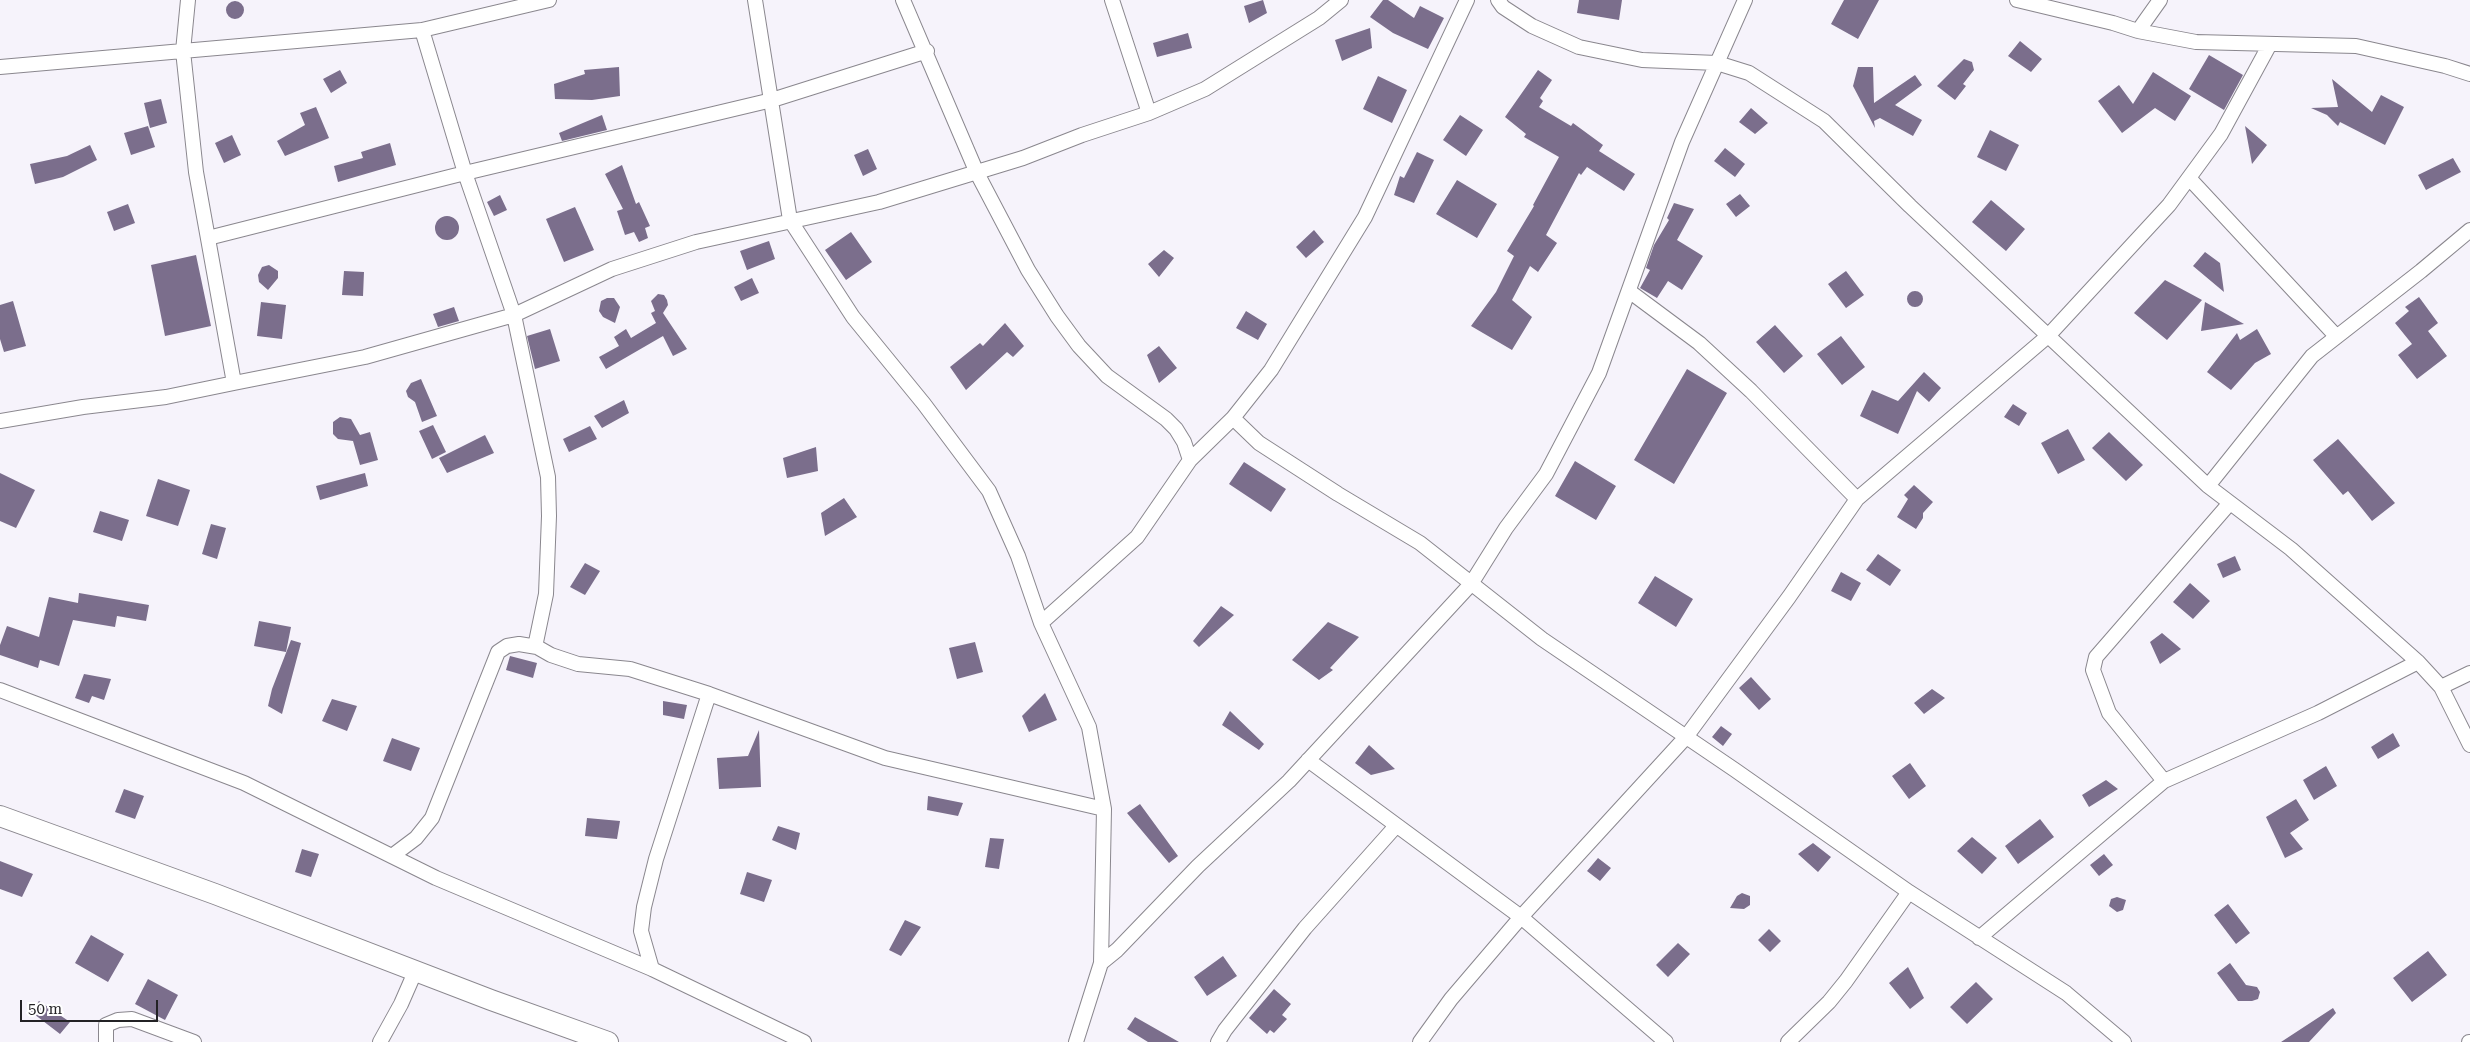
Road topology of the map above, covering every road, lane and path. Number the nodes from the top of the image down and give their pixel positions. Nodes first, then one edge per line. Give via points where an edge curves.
1 (188, 0) edge
2 (549, 0) edge
3 (755, 0) edge
4 (903, 0) edge
5 (1112, 0) edge
6 (1341, 0) edge
7 (1467, 0) edge
8 (1498, 0) edge
9 (1745, 0) edge
10 (2017, 0) edge
11 (2160, 0) edge
12 (422, 30) junction
13 (2138, 31) junction
14 (2270, 44) junction
15 (183, 51) junction
16 (926, 51) junction
17 (1717, 63) junction
18 (0, 67) edge
19 (2470, 74) edge
20 (772, 100) junction
21 (1149, 113) junction
22 (465, 173) junction
23 (977, 173) junction
24 (2189, 178) junction
25 (790, 220) junction
26 (2470, 230) edge
27 (208, 238) junction
28 (1629, 291) junction
29 (514, 315) junction
30 (2048, 336) junction
31 (2336, 336) junction
32 (234, 382) junction
33 (1233, 418) junction
34 (0, 421) edge
35 (1190, 460) junction
36 (2208, 486) junction
37 (1857, 499) junction
38 (2229, 504) junction
39 (1471, 584) junction
40 (1041, 622) junction
41 (537, 647) junction
42 (2418, 662) junction
43 (2470, 673) edge
44 (2440, 687) junction
45 (0, 690) edge
46 (710, 694) junction
47 (1686, 737) junction
48 (2470, 746) edge
49 (1308, 760) junction
50 (2164, 781) junction
51 (1104, 808) junction
52 (0, 816) edge
53 (1396, 826) junction
54 (392, 856) junction
55 (1909, 892) junction
56 (1521, 917) junction
57 (1978, 938) junction
58 (1101, 963) junction
59 (652, 969) junction
60 (415, 972) junction
61 (106, 1042) edge
62 (194, 1042) edge
63 (380, 1042) edge
64 (608, 1042) edge
65 (804, 1042) edge
66 (1076, 1042) edge
67 (1218, 1042) edge
68 (1420, 1042) edge
69 (1666, 1042) edge
70 (1788, 1042) edge
71 (2124, 1042) edge

1 - 15 street
2 - 12 street
3 - 20 street
4 - 16 street
5 - 21 street
6 - 21 street via 1319,18 1204,88
7 - 33 street via 1365,217 1271,370
8 - 17 street via 1503,7 1532,26 1579,47 1642,60
9 - 17 street
10 - 13 street
11 - 13 street
12 - 15 street
12 - 22 street
13 - 14 street via 2196,42
14 - 19 street via 2356,46
14 - 24 street via 2220,134
15 - 18 street
15 - 27 street via 196,172
16 - 20 street
16 - 23 street
17 - 28 street via 1682,142
17 - 30 street via 1749,73 1824,121
20 - 22 street
20 - 25 street
21 - 23 street
22 - 27 street
22 - 29 street
23 - 25 street via 878,202
23 - 35 street via 1028,270 1079,346 1107,376 1176,429
24 - 30 street via 2169,205
24 - 31 street
25 - 29 street via 696,242 612,268
25 - 40 street via 853,317 924,404 988,491 1018,556
26 - 31 street
27 - 32 street
28 - 37 street via 1705,349
28 - 39 street via 1599,373 1546,474 1506,528
29 - 32 street via 365,357
29 - 41 street via 548,477 546,594
30 - 36 street
30 - 37 street
31 - 36 street via 2312,356
32 - 34 street via 166,397
33 - 35 street
33 - 39 street via 1259,443 1420,543
35 - 40 street via 1137,537
36 - 38 street
37 - 47 street
38 - 42 street via 2291,549
38 - 50 street via 2096,657 2092,670 2108,713
39 - 47 street via 1542,638
39 - 49 street
40 - 51 street via 1089,727
41 - 46 street via 578,664 630,669
41 - 54 street via 519,644 498,652 436,810 416,838
42 - 44 street
42 - 50 street via 2318,713
43 - 44 street
44 - 48 street
45 - 54 street via 244,783
46 - 51 street via 885,758
46 - 59 street via 656,859 644,907 641,931
47 - 55 street
47 - 56 street
49 - 53 street
49 - 58 street via 1198,866 1118,950
50 - 57 street
51 - 58 street
52 - 60 street via 206,890
53 - 56 street
53 - 67 street via 1305,928
54 - 59 street via 436,878
55 - 57 street
55 - 70 street via 1846,981
56 - 68 street via 1451,999
56 - 69 street
57 - 71 street via 2066,994
58 - 66 street
59 - 65 street
60 - 63 street
60 - 64 street
61 - 62 street via 106,1025 132,1019

